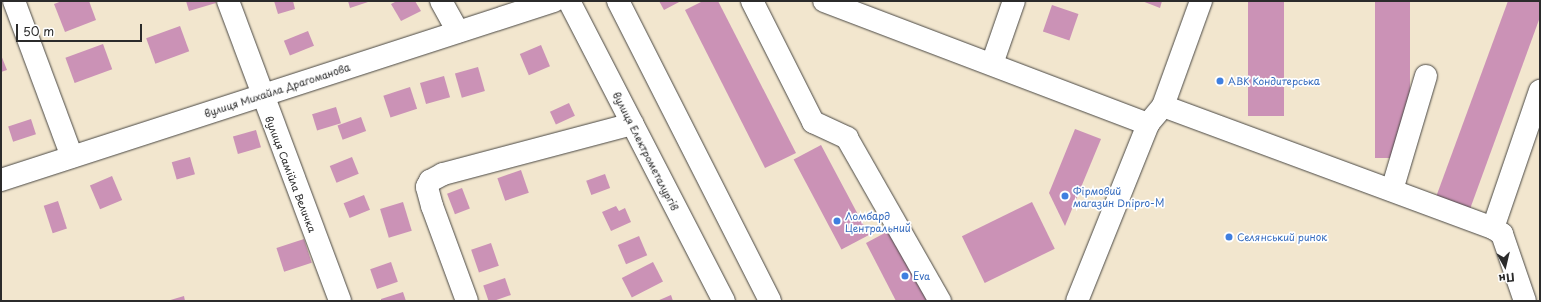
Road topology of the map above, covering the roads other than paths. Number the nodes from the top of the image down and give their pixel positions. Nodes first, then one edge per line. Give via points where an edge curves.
1 (14, 1) edge
2 (228, 1) edge
3 (441, 1) edge
4 (554, 1) edge
5 (568, 1) edge
6 (618, 1) edge
7 (752, 1) edge
8 (824, 1) edge
9 (1014, 1) edge
10 (1201, 1) edge
11 (458, 32) junction
12 (992, 64) junction
13 (1426, 76) dead end
14 (1540, 90) edge
15 (262, 95) junction
16 (1163, 106) junction
17 (632, 124) junction
18 (1148, 124) junction
19 (72, 157) junction
20 (1, 180) edge
21 (1392, 190) junction
22 (1493, 228) junction
23 (340, 301) edge
24 (467, 301) edge
25 (724, 301) edge
26 (770, 301) edge
27 (940, 301) edge
28 (1076, 301) edge
29 (1525, 301) edge

1 - 19 street
2 - 15 street, вулиця Самійла Величка
3 - 11 street
4 - 11 street, вулиця Михайла Драгоманова
5 - 17 street, вулиця Електрометалургів
6 - 26 street
7 - 27 street via 813,122 847,138
8 - 12 street
9 - 12 street
10 - 16 street
11 - 15 street, вулиця Михайла Драгоманова
12 - 18 street
13 - 21 street
14 - 22 street
15 - 19 street, вулиця Михайла Драгоманова
15 - 23 street, вулиця Самійла Величка
16 - 18 street
16 - 21 street
17 - 24 street via 443,174 430,181 427,187 432,206
17 - 25 street, вулиця Електрометалургів
18 - 28 street
19 - 20 street, вулиця Михайла Драгоманова
21 - 22 street
22 - 29 street via 1502,234

